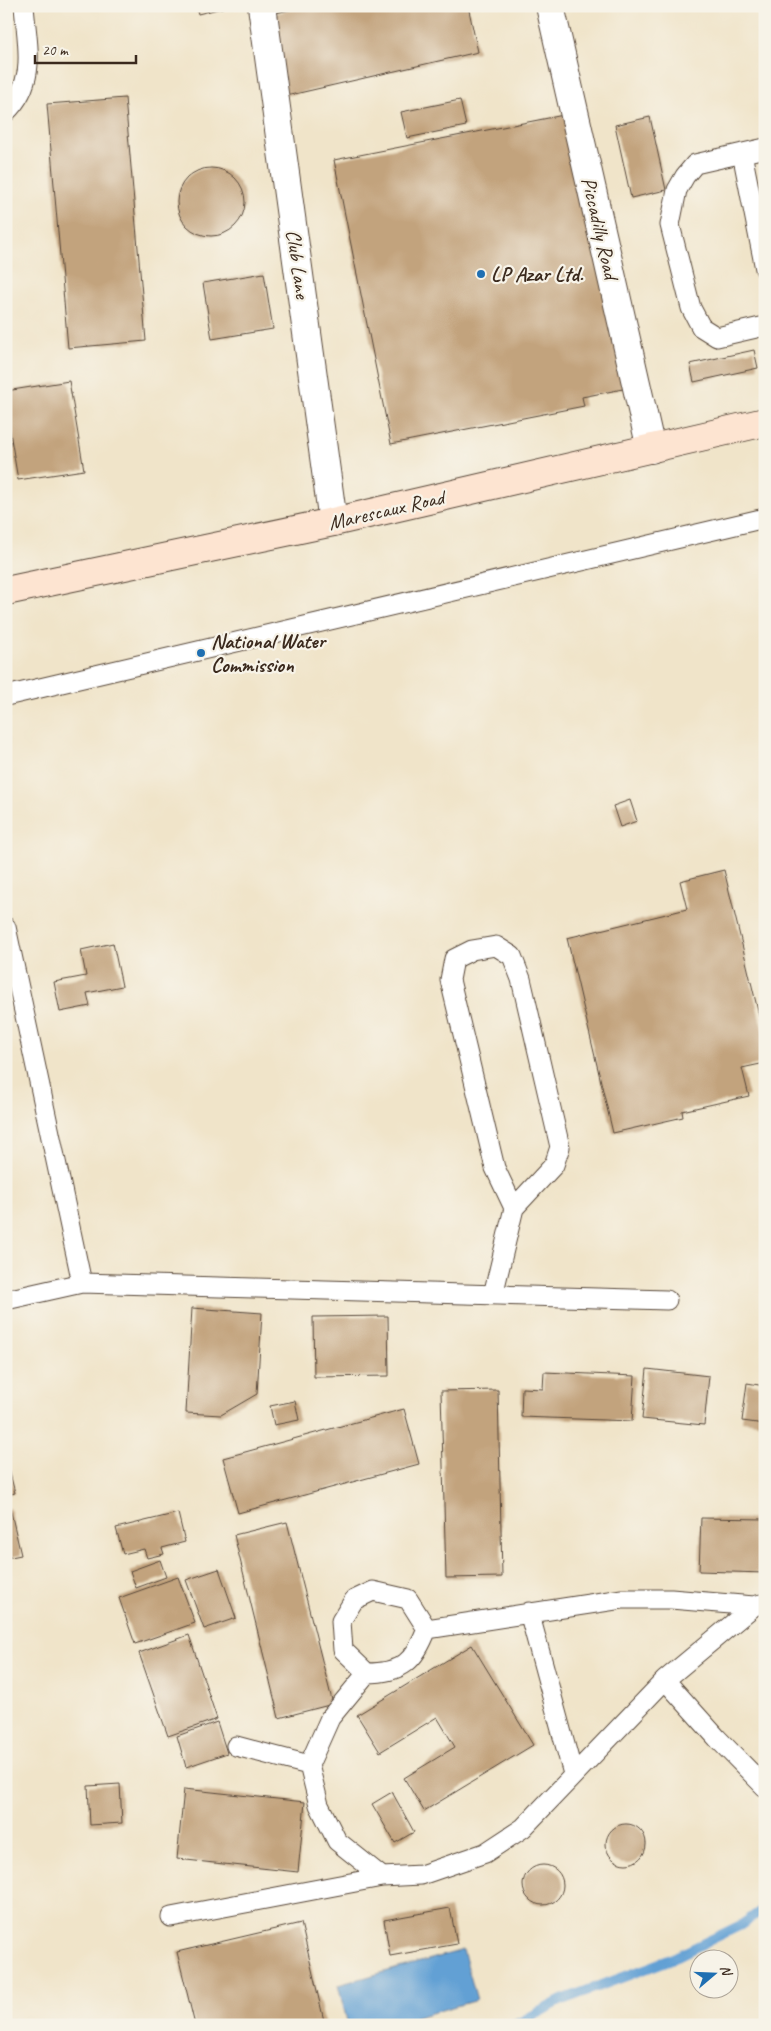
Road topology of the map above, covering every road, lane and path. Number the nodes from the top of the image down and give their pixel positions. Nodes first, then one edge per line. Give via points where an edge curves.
1 (24, 6) edge
2 (262, 6) edge
3 (550, 6) edge
4 (6, 112) edge
5 (765, 148) edge
6 (742, 153) junction
7 (765, 269) edge
8 (765, 326) edge
9 (765, 422) edge
10 (651, 449) junction
11 (765, 518) edge
12 (334, 522) junction
13 (6, 591) edge
14 (6, 696) edge
15 (6, 927) edge
16 (514, 1208) junction
17 (82, 1283) junction
18 (493, 1295) junction
19 (6, 1300) edge
20 (667, 1300) dead end
21 (759, 1605) edge
22 (529, 1612) junction
23 (427, 1629) junction
24 (367, 1673) junction
25 (665, 1680) junction
26 (236, 1746) dead end
27 (308, 1765) junction
28 (573, 1774) junction
29 (765, 1787) edge
30 (382, 1877) junction
31 (171, 1916) dead end

1 - 4 lane via 28,75 19,98
2 - 12 street, Club Lane
3 - 10 street, Piccadilly Road
5 - 6 lane
6 - 7 lane
6 - 8 lane via 695,164 678,190 670,225 691,308 701,327 717,337
9 - 10 main road, Marescaux Road
10 - 12 main road, Marescaux Road
11 - 14 lane
12 - 13 main road, Marescaux Road
15 - 17 lane
16 - 16 lane via 554,1165 560,1147 521,979 512,956 496,946 472,950 454,959 450,980 495,1168
16 - 18 lane
17 - 18 lane
17 - 19 lane
18 - 20 lane
21 - 22 lane via 622,1599
21 - 25 lane
22 - 23 lane
22 - 28 lane
23 - 24 lane via 421,1645 407,1663 386,1673
23 - 24 lane via 408,1599 372,1591 354,1600 341,1621 343,1650
24 - 27 lane via 330,1718
25 - 28 lane
25 - 29 lane
26 - 27 lane
27 - 30 lane via 319,1806 337,1841
28 - 30 lane via 522,1828 485,1853 421,1875
30 - 31 lane

